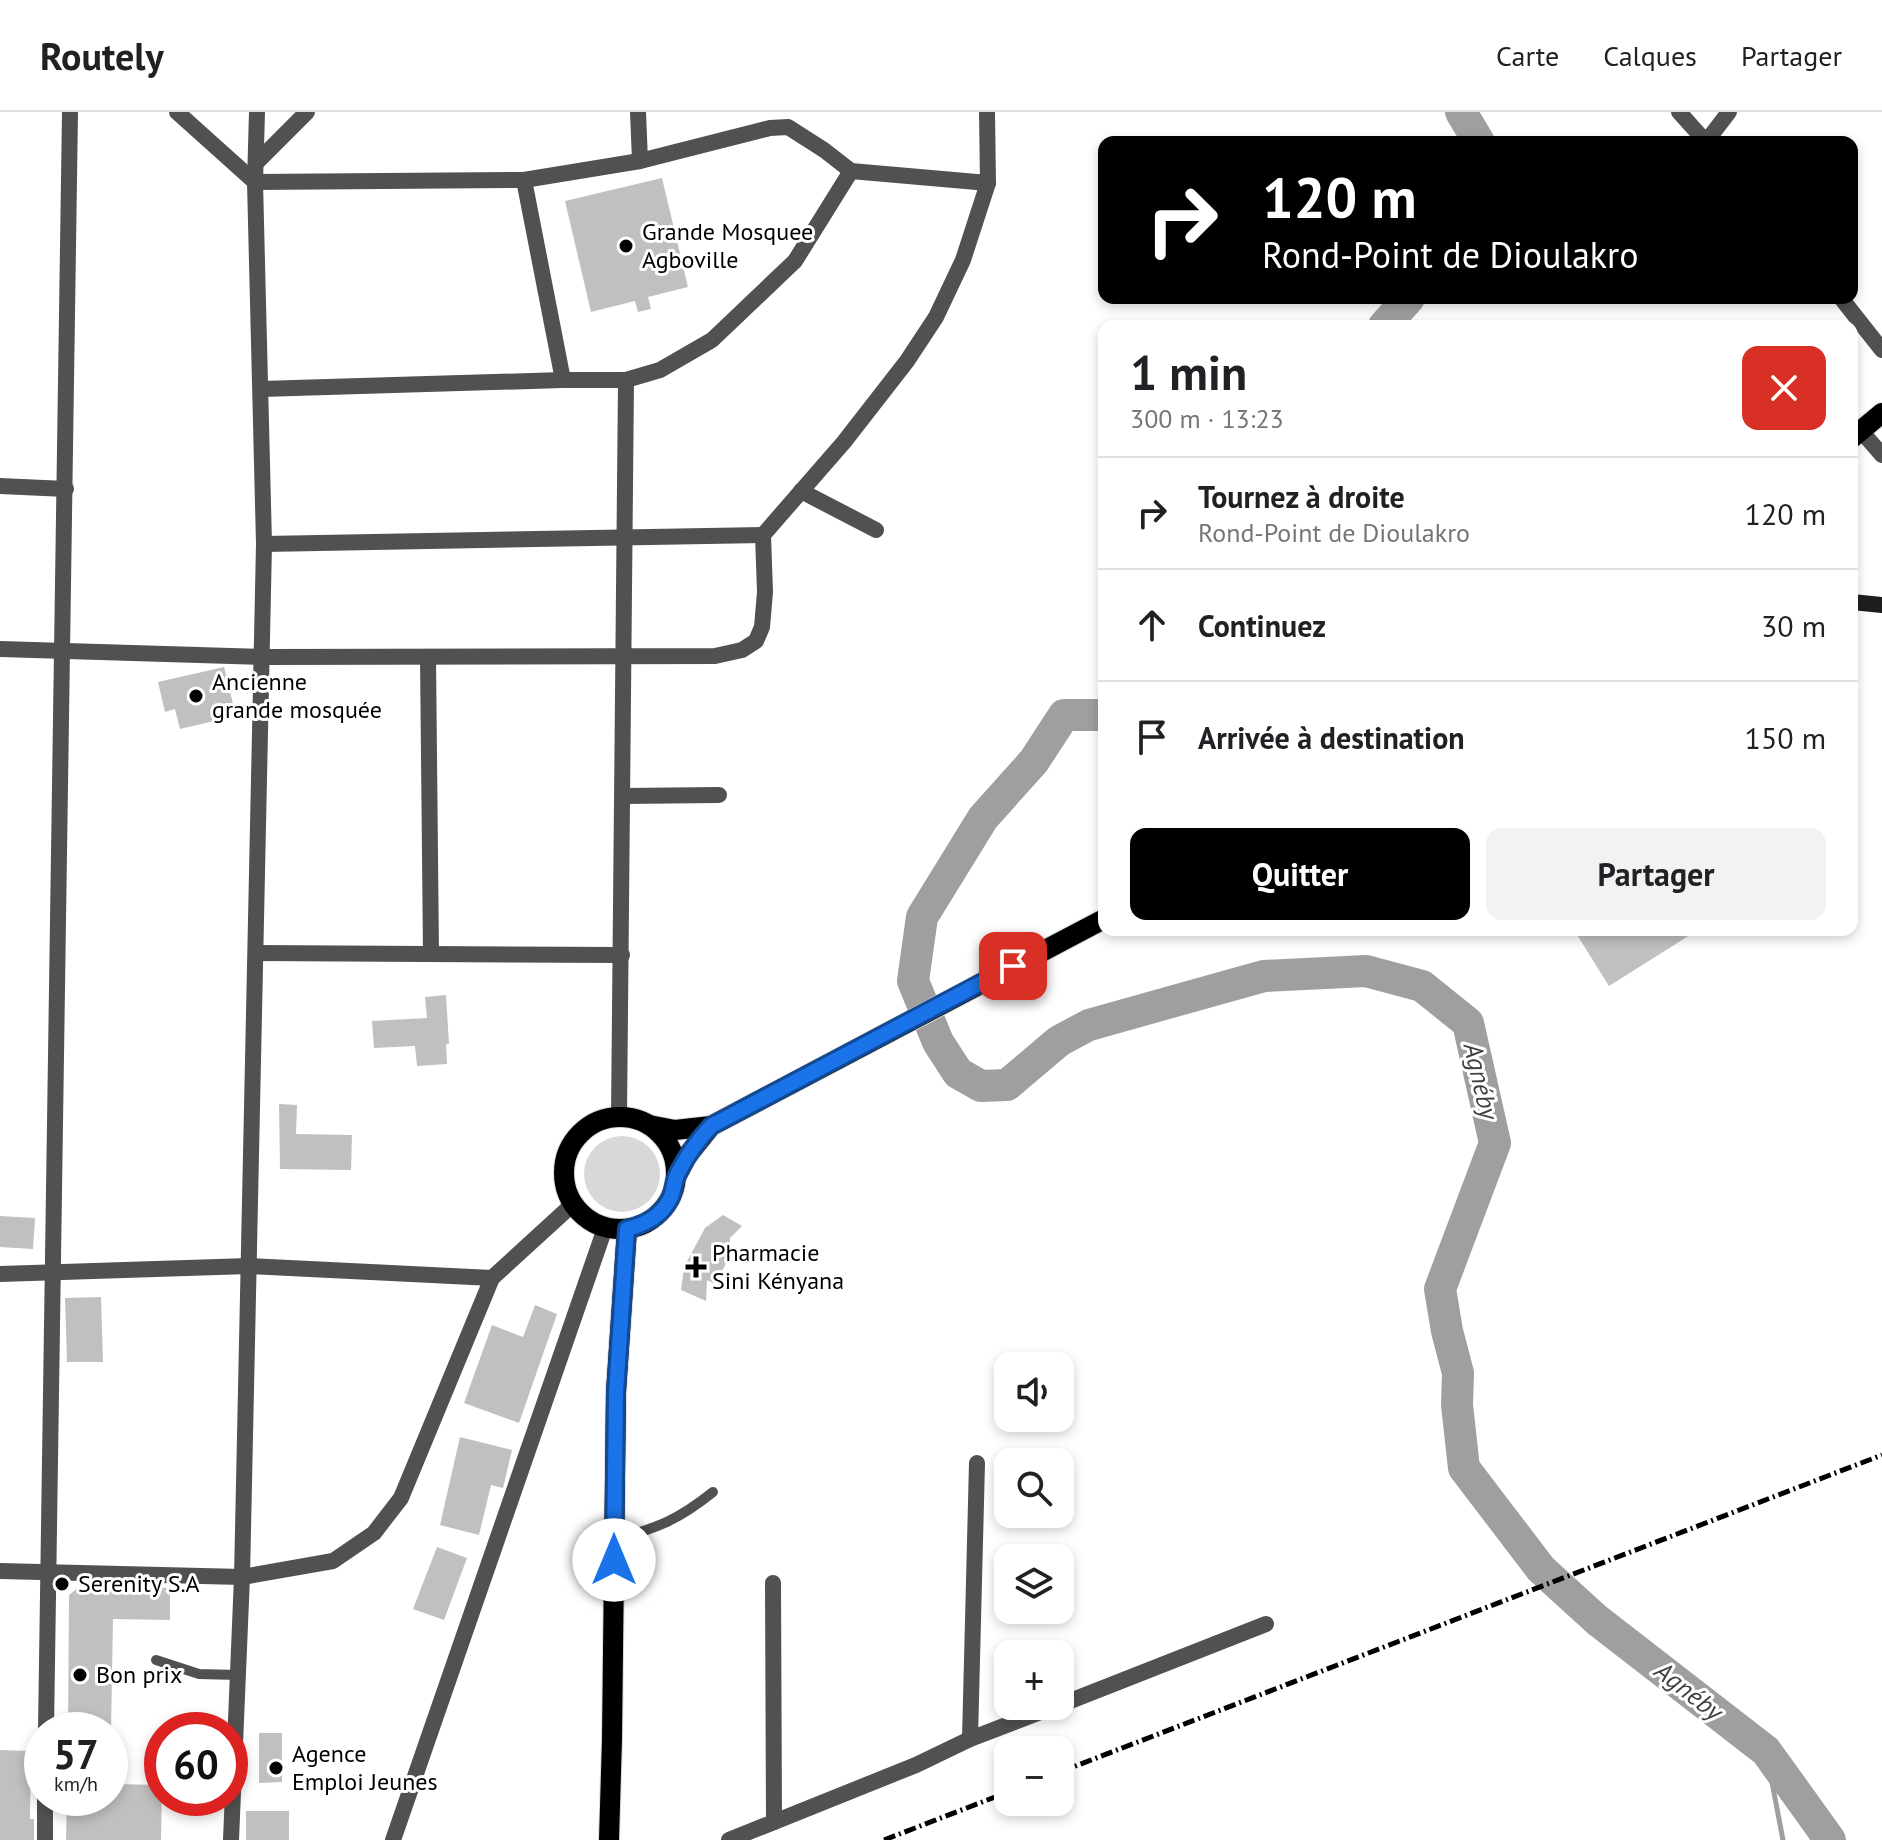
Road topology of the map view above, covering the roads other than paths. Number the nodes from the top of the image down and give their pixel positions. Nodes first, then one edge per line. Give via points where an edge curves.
1 (70, 112) edge
2 (177, 112) edge
3 (257, 112) edge
4 (307, 112) edge
5 (638, 112) edge
6 (987, 112) edge
7 (1679, 112) edge
8 (1729, 112) edge
9 (1701, 136) edge
10 (1711, 136) edge
11 (640, 161) junction
12 (257, 162) junction
13 (851, 171) junction
14 (524, 180) junction
15 (255, 182) junction
16 (988, 183) junction
17 (1846, 304) edge
18 (1882, 350) edge
19 (563, 380) junction
20 (626, 380) junction
21 (261, 389) junction
22 (1882, 413) edge
23 (1858, 433) edge
24 (1858, 437) edge
25 (1882, 455) edge
26 (0, 486) edge
27 (66, 489) junction
28 (801, 491) junction
29 (876, 530) dead end
30 (763, 535) junction
31 (624, 539) junction
32 (264, 544) junction
33 (1858, 603) edge
34 (1882, 605) edge
35 (0, 649) edge
36 (62, 650) junction
37 (262, 657) junction
38 (428, 657) junction
39 (624, 658) junction
40 (719, 795) dead end
41 (623, 796) junction
42 (1098, 922) edge
43 (256, 953) junction
44 (431, 954) junction
45 (622, 955) junction
46 (619, 1117) junction
47 (649, 1125) junction
48 (711, 1126) junction
49 (676, 1177) junction
50 (573, 1204) junction
51 (605, 1228) junction
52 (627, 1229) junction
53 (249, 1266) junction
54 (0, 1274) edge
55 (54, 1274) junction
56 (492, 1278) junction
57 (977, 1463) dead end
58 (713, 1492) dead end
59 (615, 1539) junction
60 (0, 1571) edge
61 (47, 1572) junction
62 (242, 1577) junction
63 (773, 1583) dead end
64 (1266, 1624) dead end
65 (156, 1660) dead end
66 (238, 1675) junction
67 (1074, 1699) edge
68 (46, 1712) edge
69 (235, 1712) edge
70 (1019, 1720) edge
71 (970, 1739) junction
72 (45, 1816) edge
73 (231, 1816) edge
74 (774, 1822) junction
75 (45, 1840) edge
76 (231, 1840) edge
77 (393, 1840) edge
78 (609, 1840) edge
79 (729, 1840) edge

1 - 27 street
2 - 15 street
3 - 12 street
4 - 12 street
5 - 11 street
6 - 16 street
7 - 9 street
8 - 10 street
11 - 13 street via 788,127
11 - 14 street
12 - 15 street
13 - 16 street
13 - 20 street via 795,261 712,340 660,370
14 - 15 street
14 - 19 street
15 - 21 street
16 - 28 street via 963,260 936,317 907,361
17 - 18 street
19 - 20 street
19 - 21 street
20 - 31 street
21 - 32 street
22 - 23 main road
24 - 25 street
26 - 27 street
27 - 36 street
28 - 29 street
28 - 30 street
30 - 31 street
30 - 39 street via 765,592 756,641 715,656
31 - 32 street
31 - 39 street
32 - 37 street
33 - 34 street
35 - 36 street
36 - 37 street
36 - 55 street
37 - 38 street
37 - 43 street
38 - 39 street
38 - 44 street
39 - 41 street
40 - 41 street
41 - 45 street
42 - 48 main road
43 - 44 street
43 - 53 street
44 - 45 street
45 - 46 street
46 - 47 main road
46 - 50 main road via 587,1128 567,1155 566,1189
47 - 48 main road via 675,1130
47 - 49 main road via 670,1148
48 - 49 main road
49 - 52 main road via 661,1212
50 - 51 main road
50 - 56 street
51 - 52 main road
51 - 77 street
52 - 59 main road via 616,1392
53 - 55 street
53 - 56 street
53 - 62 street
54 - 55 street
55 - 61 street
56 - 62 street via 401,1498 374,1533 333,1561
57 - 71 street
58 - 59 lane via 657,1528
59 - 78 main road
60 - 61 street
61 - 62 street
61 - 68 street
62 - 66 street
63 - 74 street
64 - 67 street
65 - 66 lane via 199,1674
66 - 69 street
70 - 71 street
71 - 74 street
72 - 75 street
73 - 76 street
74 - 79 street

